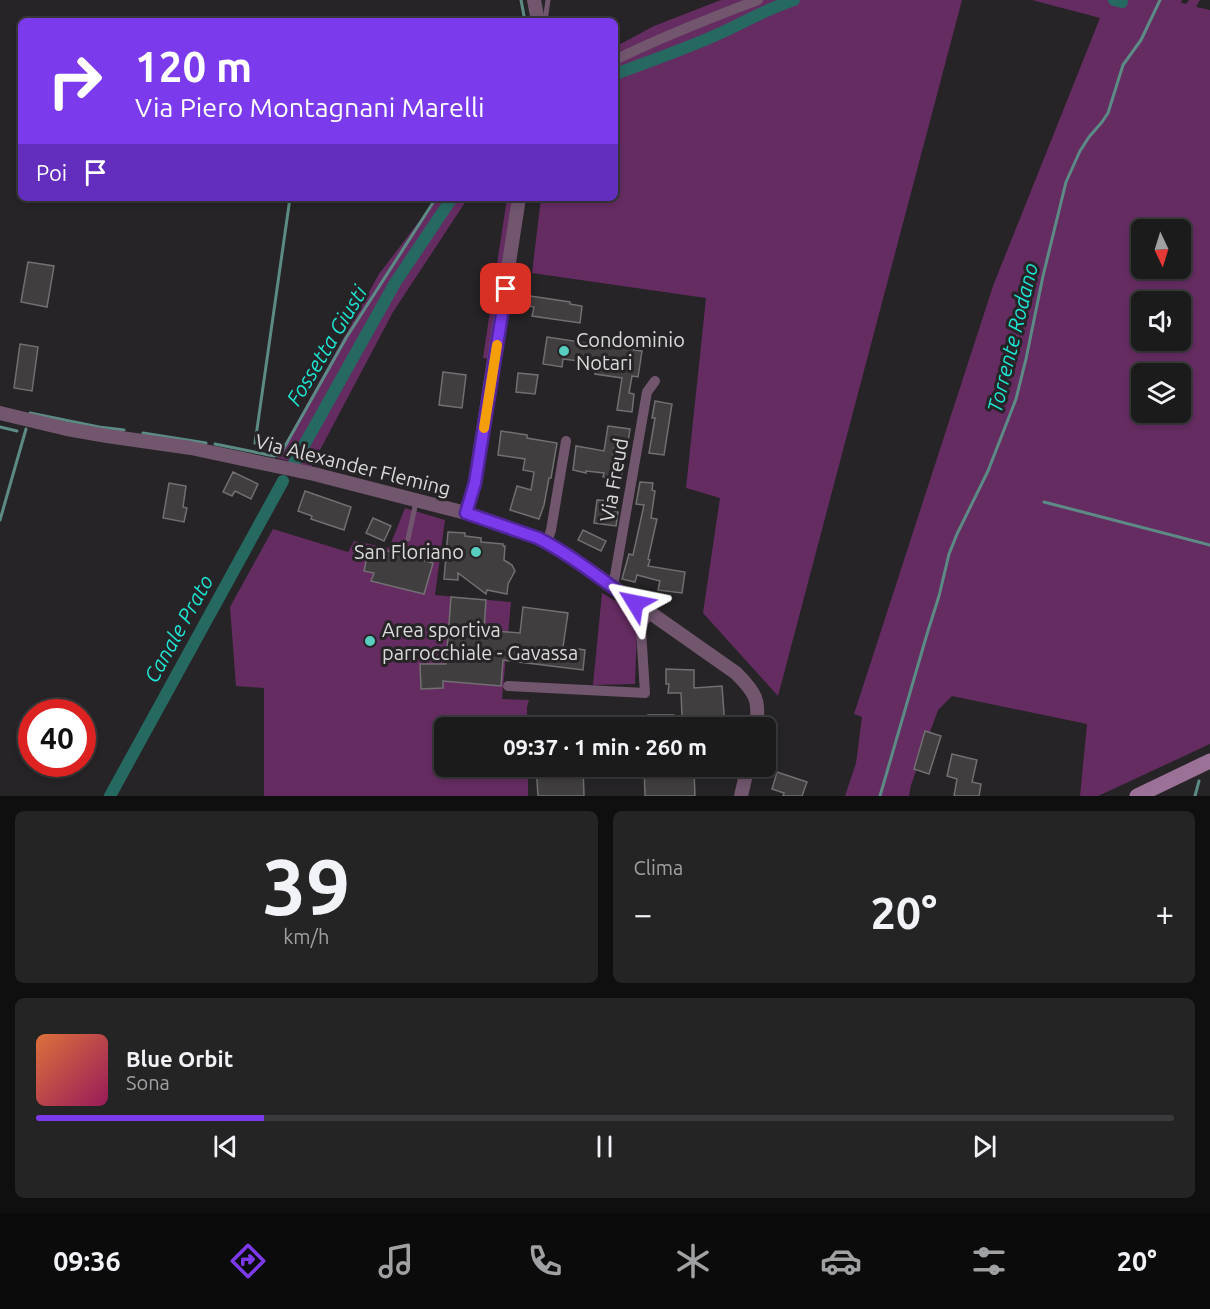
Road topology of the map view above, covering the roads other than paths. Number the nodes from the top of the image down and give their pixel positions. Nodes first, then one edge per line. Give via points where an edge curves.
1 (534, 0) edge
2 (548, 0) edge
3 (759, 0) edge
4 (537, 18) edge
5 (545, 18) edge
6 (618, 59) edge
7 (519, 201) edge
8 (655, 381) dead end
9 (0, 413) edge
10 (566, 441) dead end
11 (416, 500) junction
12 (466, 513) junction
13 (408, 539) dead end
14 (547, 542) junction
15 (613, 587) junction
16 (650, 613) junction
17 (508, 686) dead end
18 (757, 717) edge
19 (1210, 761) edge
20 (745, 777) edge
21 (741, 796) edge
22 (1137, 796) edge

1 - 4 street
2 - 5 lane
3 - 6 street
7 - 12 street via 475,483
8 - 15 street, Via Freud via 647,392
9 - 11 street, Via Alexander Fleming via 107,436 248,459
10 - 14 street
11 - 12 street, Via Alexander Fleming
11 - 13 lane
12 - 14 street, Via Alexander Fleming
14 - 15 street, Via Alexander Fleming
15 - 16 street, Via Alexander Fleming
16 - 17 street via 641,630 645,693
16 - 18 street, Via Alexander Fleming via 747,684 757,702
19 - 22 main road
20 - 21 street

